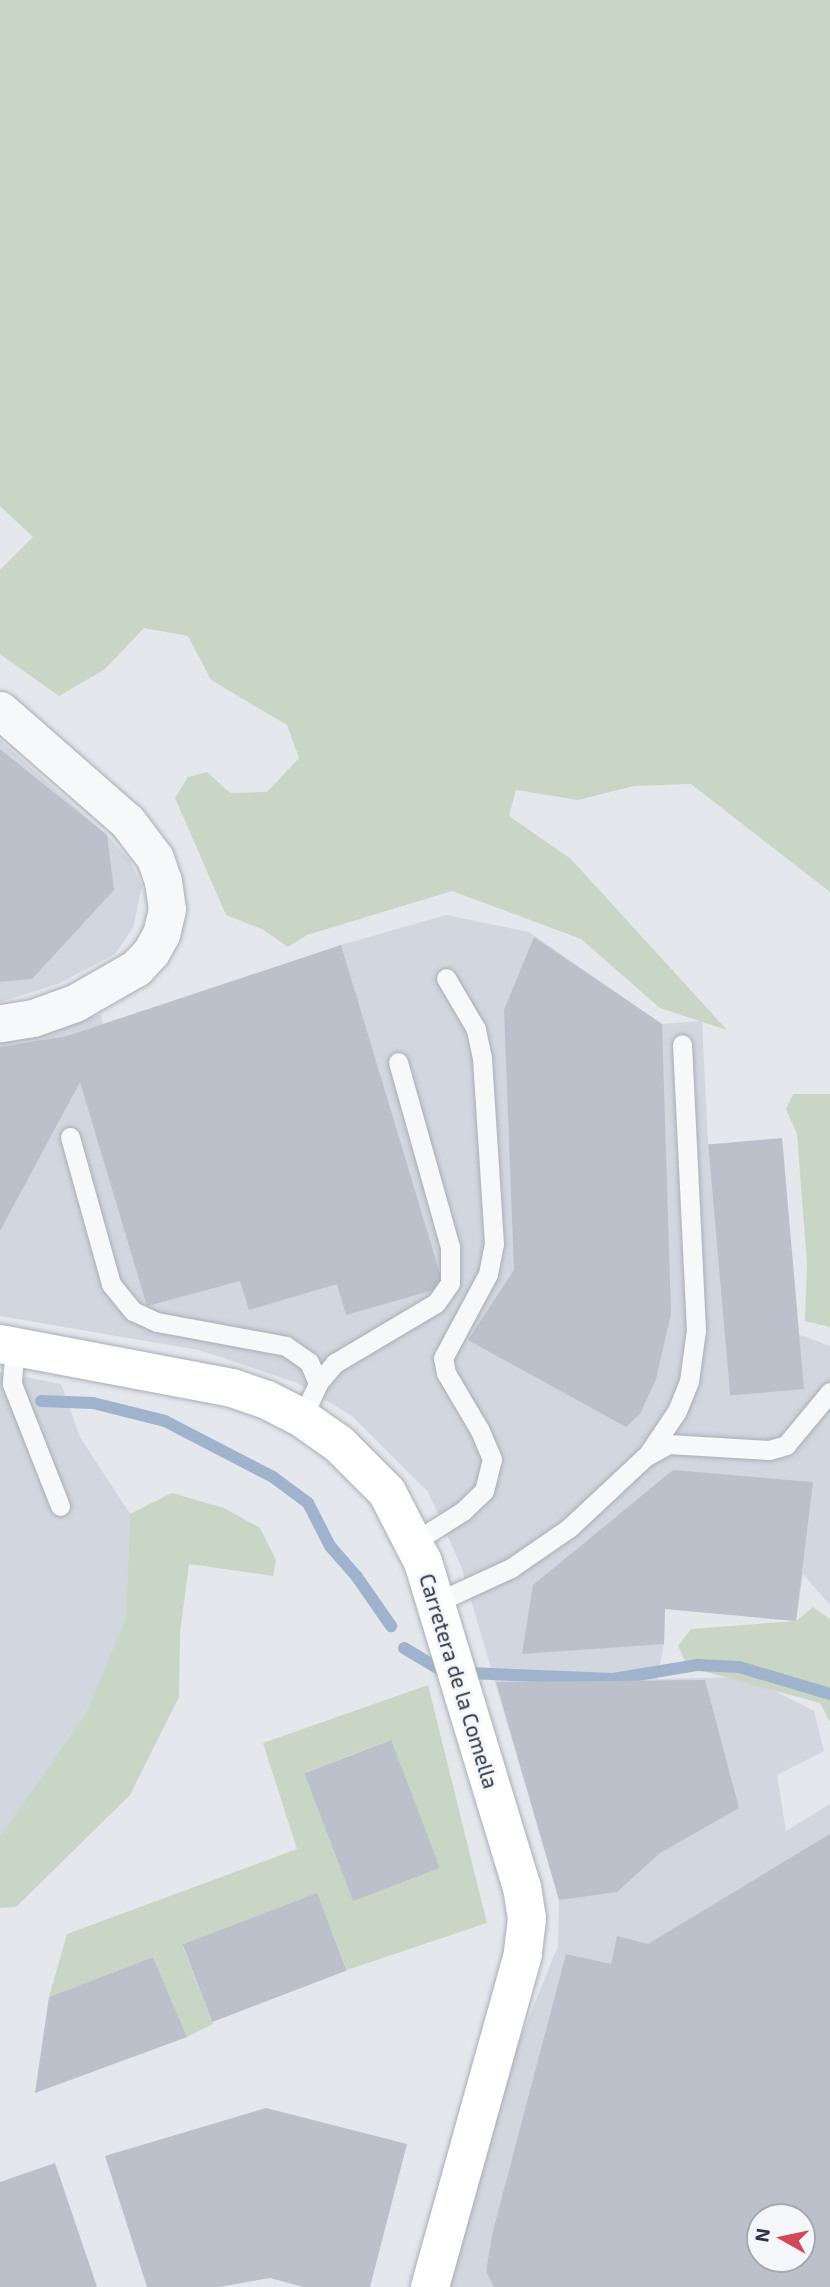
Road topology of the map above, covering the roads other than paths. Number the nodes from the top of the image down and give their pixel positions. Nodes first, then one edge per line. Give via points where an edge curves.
1 (0, 710) edge
2 (446, 978) dead end
3 (0, 1023) edge
4 (681, 1044) dead end
5 (398, 1062) dead end
6 (70, 1137) dead end
7 (8, 1346) edge
8 (318, 1383) junction
9 (830, 1392) edge
10 (302, 1418) junction
11 (645, 1457) junction
12 (60, 1506) dead end
13 (414, 1542) junction
14 (435, 1603) junction
15 (430, 2287) edge

1 - 3 street via 127,821 155,858 167,909 152,952 136,968 75,1003 33,1018
2 - 13 lane via 476,1029 482,1058 494,1244 488,1274 443,1358 446,1373 492,1459 484,1491 463,1511
4 - 11 lane via 696,1330 689,1381 677,1411
5 - 8 lane via 450,1247 450,1283 436,1303 335,1363
6 - 8 lane via 111,1284 133,1311 157,1322 286,1346 309,1363
7 - 10 main road, Carretera de la Comella via 232,1388 267,1399
7 - 12 lane via 12,1384
8 - 10 lane
9 - 11 lane via 786,1445 769,1450 668,1444
10 - 13 main road, Carretera de la Comella via 363,1466 387,1492
11 - 14 lane via 569,1528 511,1568
13 - 14 main road, Carretera de la Comella
14 - 15 main road, Carretera de la Comella via 522,1887 527,1919 523,1954

